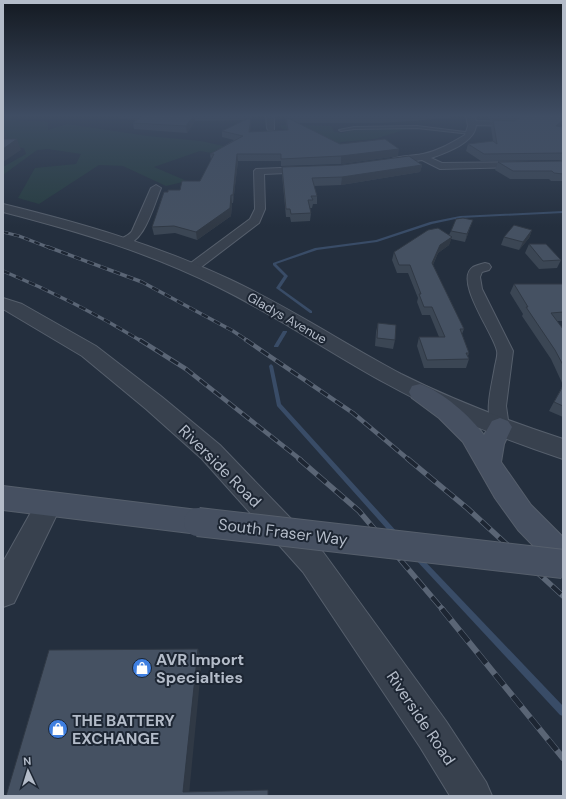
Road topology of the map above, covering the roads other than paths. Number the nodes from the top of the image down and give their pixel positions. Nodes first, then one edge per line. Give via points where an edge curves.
1 (439, 152) edge
2 (423, 157) junction
3 (384, 163) edge
4 (527, 165) edge
5 (314, 170) edge
6 (156, 188) dead end
7 (3, 208) edge
8 (124, 242) junction
9 (485, 267) dead end
10 (192, 268) junction
11 (3, 303) edge
12 (420, 392) junction
13 (500, 427) junction
14 (563, 449) edge
15 (489, 462) junction
16 (3, 492) edge
17 (3, 498) edge
18 (49, 504) junction
19 (563, 556) edge
20 (563, 564) edge
21 (3, 592) edge
22 (472, 796) edge

1 - 2 street
2 - 3 street
2 - 4 street via 440,166
5 - 10 street via 259,171 260,210 255,221
6 - 8 street via 138,231 135,236
7 - 8 street, Gladys Avenue
8 - 10 street, Gladys Avenue
9 - 13 street via 477,270 474,277 475,289 506,351 497,406
10 - 12 street, Gladys Avenue via 256,300
11 - 22 street, Riverside Road via 89,351 211,452 313,562 433,734
12 - 13 street, Gladys Avenue
12 - 15 main road via 447,411 470,435
13 - 14 street, Gladys Avenue
13 - 15 main road via 492,444
15 - 19 main road via 509,497 547,542
16 - 18 main road
17 - 18 main road, South Fraser Way
18 - 20 main road, South Fraser Way, bridge
18 - 21 street

